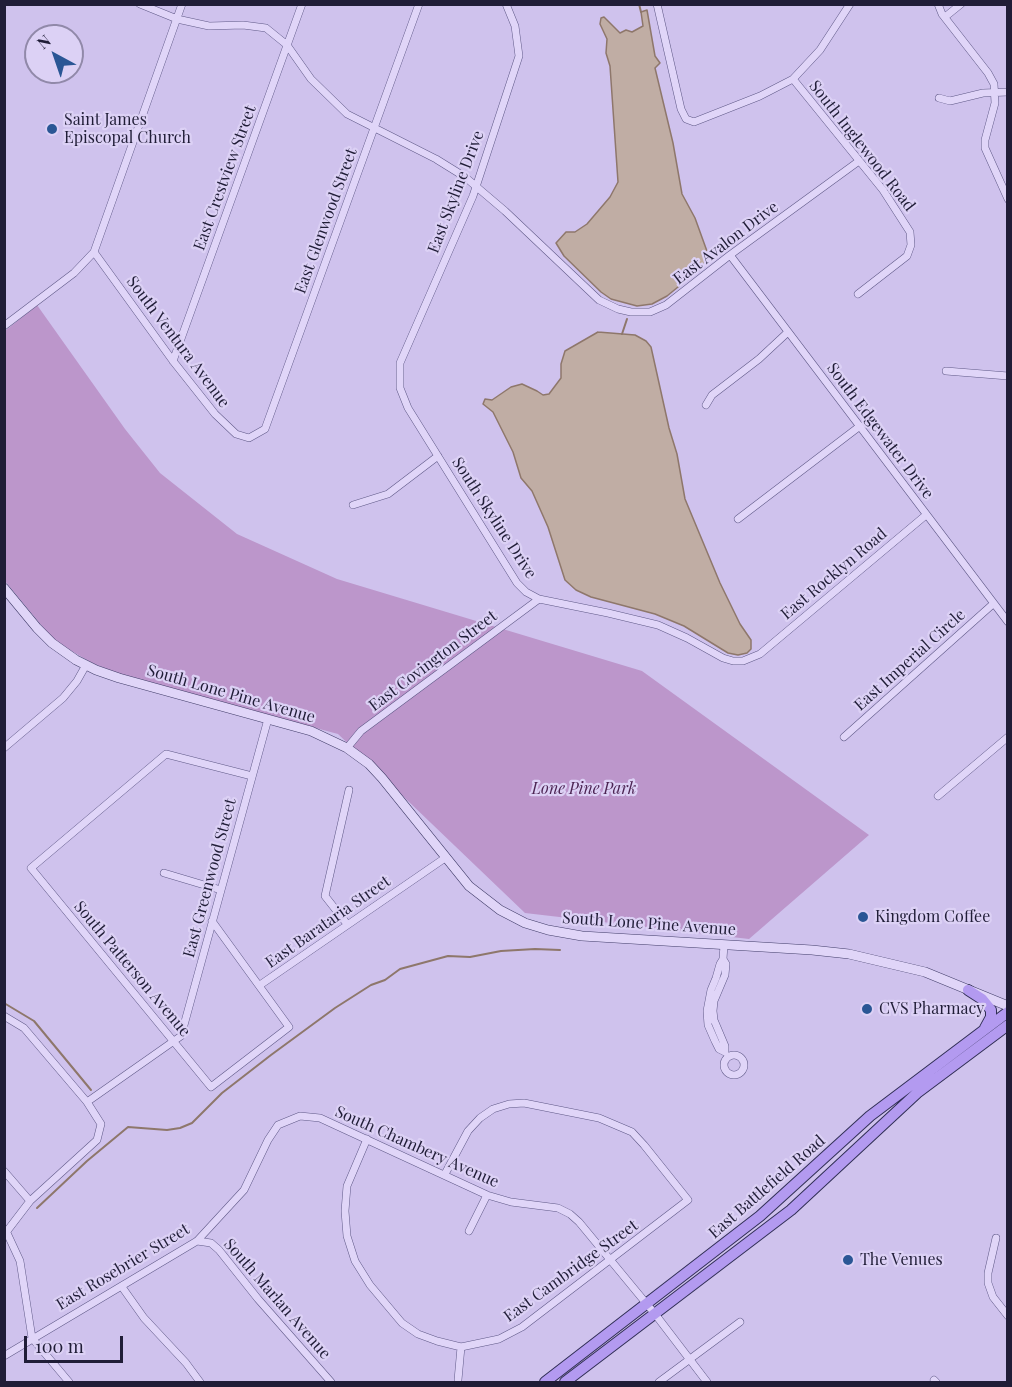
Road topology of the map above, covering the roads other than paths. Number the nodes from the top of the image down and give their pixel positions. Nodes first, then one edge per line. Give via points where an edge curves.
1 (140, 4) edge
2 (183, 4) edge
3 (302, 4) edge
4 (419, 4) edge
5 (506, 4) edge
6 (657, 4) edge
7 (850, 4) edge
8 (938, 4) edge
9 (962, 4) edge
10 (945, 17) junction
11 (177, 19) junction
12 (287, 45) junction
13 (793, 79) junction
14 (1008, 92) edge
15 (996, 93) junction
16 (939, 98) dead end
17 (374, 129) junction
18 (859, 161) junction
19 (477, 186) junction
20 (1008, 199) edge
21 (94, 252) junction
22 (730, 255) junction
23 (858, 294) dead end
24 (4, 326) edge
25 (788, 332) junction
26 (173, 361) junction
27 (400, 363) joint
28 (946, 371) dead end
29 (1008, 376) edge
30 (706, 405) dead end
31 (860, 426) junction
32 (249, 438) joint
33 (438, 456) junction
34 (353, 505) dead end
35 (926, 515) junction
36 (738, 519) dead end
37 (4, 588) edge
38 (539, 598) junction
39 (993, 604) junction
40 (1008, 622) edge
41 (760, 654) joint
42 (86, 665) junction
43 (268, 719) junction
44 (844, 737) dead end
45 (1008, 737) edge
46 (4, 748) edge
47 (346, 748) junction
48 (252, 776) junction
49 (349, 790) dead end
50 (938, 796) dead end
51 (445, 858) junction
52 (164, 873) dead end
53 (221, 890) junction
54 (212, 921) junction
55 (347, 924) junction
56 (724, 945) junction
57 (260, 986) junction
58 (968, 990) junction
59 (1008, 1006) edge
60 (1008, 1012) edge
61 (4, 1016) edge
62 (1008, 1025) edge
63 (983, 1030) junction
64 (175, 1041) junction
65 (726, 1055) dead end
66 (211, 1087) joint
67 (87, 1102) junction
68 (278, 1125) joint
69 (367, 1139) junction
70 (4, 1171) edge
71 (445, 1174) junction
72 (487, 1195) junction
73 (30, 1201) junction
74 (469, 1231) dead end
75 (5, 1234) edge
76 (996, 1238) dead end
77 (197, 1241) junction
78 (609, 1260) junction
79 (122, 1287) junction
80 (647, 1305) junction
81 (655, 1314) junction
82 (1008, 1316) edge
83 (740, 1322) dead end
84 (32, 1338) junction
85 (461, 1347) junction
86 (4, 1356) edge
87 (689, 1359) junction
88 (458, 1380) dead end
89 (69, 1383) edge
90 (200, 1383) edge
91 (331, 1383) edge
92 (545, 1383) edge
93 (565, 1383) edge
94 (659, 1383) edge
95 (707, 1383) edge

1 - 11 street
2 - 11 street
3 - 12 street, East Crestview Street
4 - 17 street, East Glenwood Street
5 - 19 street, East Skyline Drive via 516,26 519,56
6 - 13 street via 686,119 698,122
7 - 13 street via 820,50
8 - 10 street
9 - 10 street
10 - 15 street via 988,73
11 - 12 street via 209,26 266,28
11 - 21 street
12 - 17 street via 311,79 347,114
12 - 26 street, East Crestview Street
13 - 18 street, South Inglewood Road
14 - 15 street
15 - 16 street via 950,101
15 - 20 street via 985,148
17 - 19 street via 436,159
17 - 32 street, East Glenwood Street via 266,429
18 - 22 street, East Avalon Drive
18 - 23 street, South Inglewood Road via 908,228 911,245 907,256
19 - 22 street, East Avalon Drive via 599,300 618,309 656,310
19 - 27 street, East Skyline Drive
21 - 24 street via 74,273
21 - 26 street, South Ventura Avenue
22 - 25 street, South Edgewater Drive
25 - 30 street via 712,395
25 - 31 street, South Edgewater Drive
26 - 32 street, South Ventura Avenue via 215,414 236,434
27 - 33 street, South Skyline Drive via 400,388 408,408
28 - 29 street
31 - 35 street, South Edgewater Drive
31 - 36 street
33 - 34 street via 388,494
33 - 38 street, South Skyline Drive via 509,572 526,592
35 - 39 street, South Edgewater Drive
35 - 41 street, East Rocklyn Road
37 - 42 main road, South Lone Pine Avenue via 44,636
38 - 41 street, South Skyline Drive via 658,626 728,660 743,661
38 - 47 street, East Covington Street via 371,724
39 - 40 street, South Edgewater Drive
39 - 44 street, East Imperial Circle
42 - 43 main road, South Lone Pine Avenue via 119,678
42 - 46 street via 63,698
43 - 47 main road, South Lone Pine Avenue via 311,731
43 - 48 street, East Greenwood Street
45 - 50 street
47 - 51 main road, South Lone Pine Avenue via 382,778
48 - 53 street, East Greenwood Street
48 - 64 street, South Patterson Avenue via 166,754 31,868
49 - 55 street via 325,896
51 - 55 street, East Barataria Street
51 - 56 main road, South Lone Pine Avenue via 484,899 537,927 582,936
52 - 53 street
53 - 54 street, East Greenwood Street
54 - 57 street
54 - 64 street, East Greenwood Street via 181,1036
55 - 57 street, East Barataria Street
56 - 58 main road, South Lone Pine Avenue via 868,958 925,972
56 - 65 street via 722,970 707,1001 708,1025
57 - 66 street, East Barataria Street via 289,1027
58 - 59 main road, South Lone Pine Avenue
58 - 63 main road via 991,1010
60 - 63 main road, East Battlefield Road
61 - 67 street via 24,1028
62 - 81 main road, East Battlefield Road via 917,1093 791,1210
63 - 80 main road, East Battlefield Road via 870,1116 760,1216
64 - 66 street, South Patterson Avenue
64 - 67 street
67 - 73 street via 101,1124 97,1140
68 - 69 street, South Chambery Avenue via 300,1116 321,1118
68 - 77 street, East Rosebrier Street via 244,1190
69 - 71 street, South Chambery Avenue
69 - 85 street via 347,1186 347,1236 356,1261 370,1285 402,1323 418,1334
70 - 73 street
71 - 72 street, South Chambery Avenue
71 - 78 street, East Cambridge Street via 468,1131 493,1109 509,1104 524,1103 599,1118 632,1132 688,1200
72 - 74 street
72 - 78 street, South Chambery Avenue via 570,1214
73 - 75 street
75 - 84 street via 20,1261
76 - 82 street via 988,1283
77 - 79 street, East Rosebrier Street
77 - 91 street, South Marlan Avenue via 210,1243 219,1250
78 - 80 street, South Chambery Avenue
78 - 85 street, East Cambridge Street via 522,1327 499,1339
79 - 84 street, East Rosebrier Street
79 - 90 street
80 - 81 street, South Chambery Avenue
80 - 92 main road, East Battlefield Road
81 - 87 street, South Chambery Avenue
81 - 93 main road, East Battlefield Road
83 - 87 street
84 - 86 street, East Rosebrier Street
84 - 89 street
85 - 88 street
87 - 94 street
87 - 95 street, South Chambery Avenue

